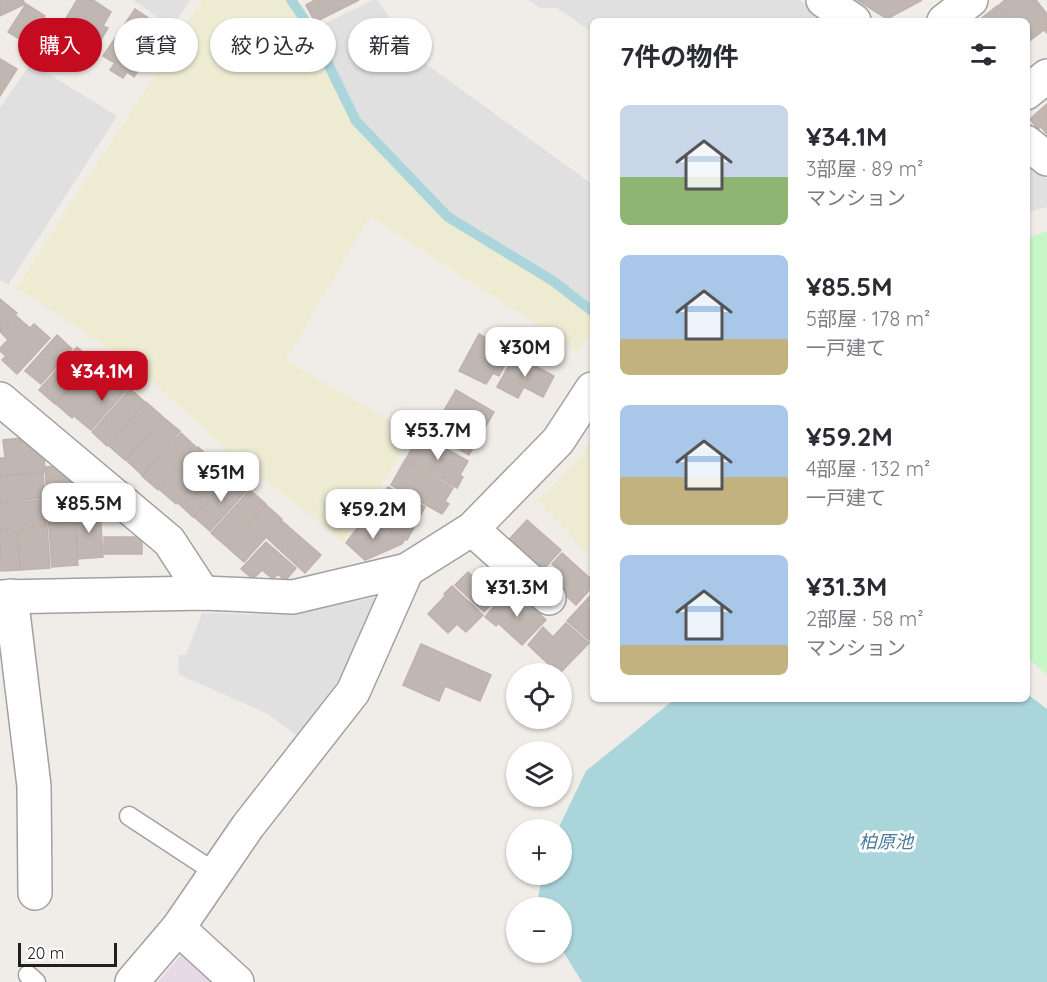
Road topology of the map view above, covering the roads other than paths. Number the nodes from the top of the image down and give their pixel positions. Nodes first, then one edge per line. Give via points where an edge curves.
1 (822, 0) edge
2 (971, 0) edge
3 (849, 18) edge
4 (948, 18) edge
5 (1047, 76) edge
6 (1030, 90) edge
7 (1030, 145) edge
8 (1047, 159) edge
9 (590, 392) edge
10 (0, 399) edge
11 (472, 529) junction
12 (407, 570) junction
13 (203, 593) junction
14 (5, 596) edge
15 (549, 598) dead end
16 (129, 816) dead end
17 (216, 873) junction
18 (35, 893) dead end
19 (178, 928) junction
20 (132, 982) edge
21 (237, 982) edge

1 - 3 street
2 - 4 street
5 - 6 street
7 - 8 street
9 - 11 street via 558,441
10 - 13 street via 169,541
11 - 12 street
11 - 15 street
12 - 13 street via 293,597
12 - 17 street via 353,692
13 - 14 street
14 - 18 street via 34,786
16 - 17 lane
17 - 19 street
19 - 20 street
19 - 21 street

